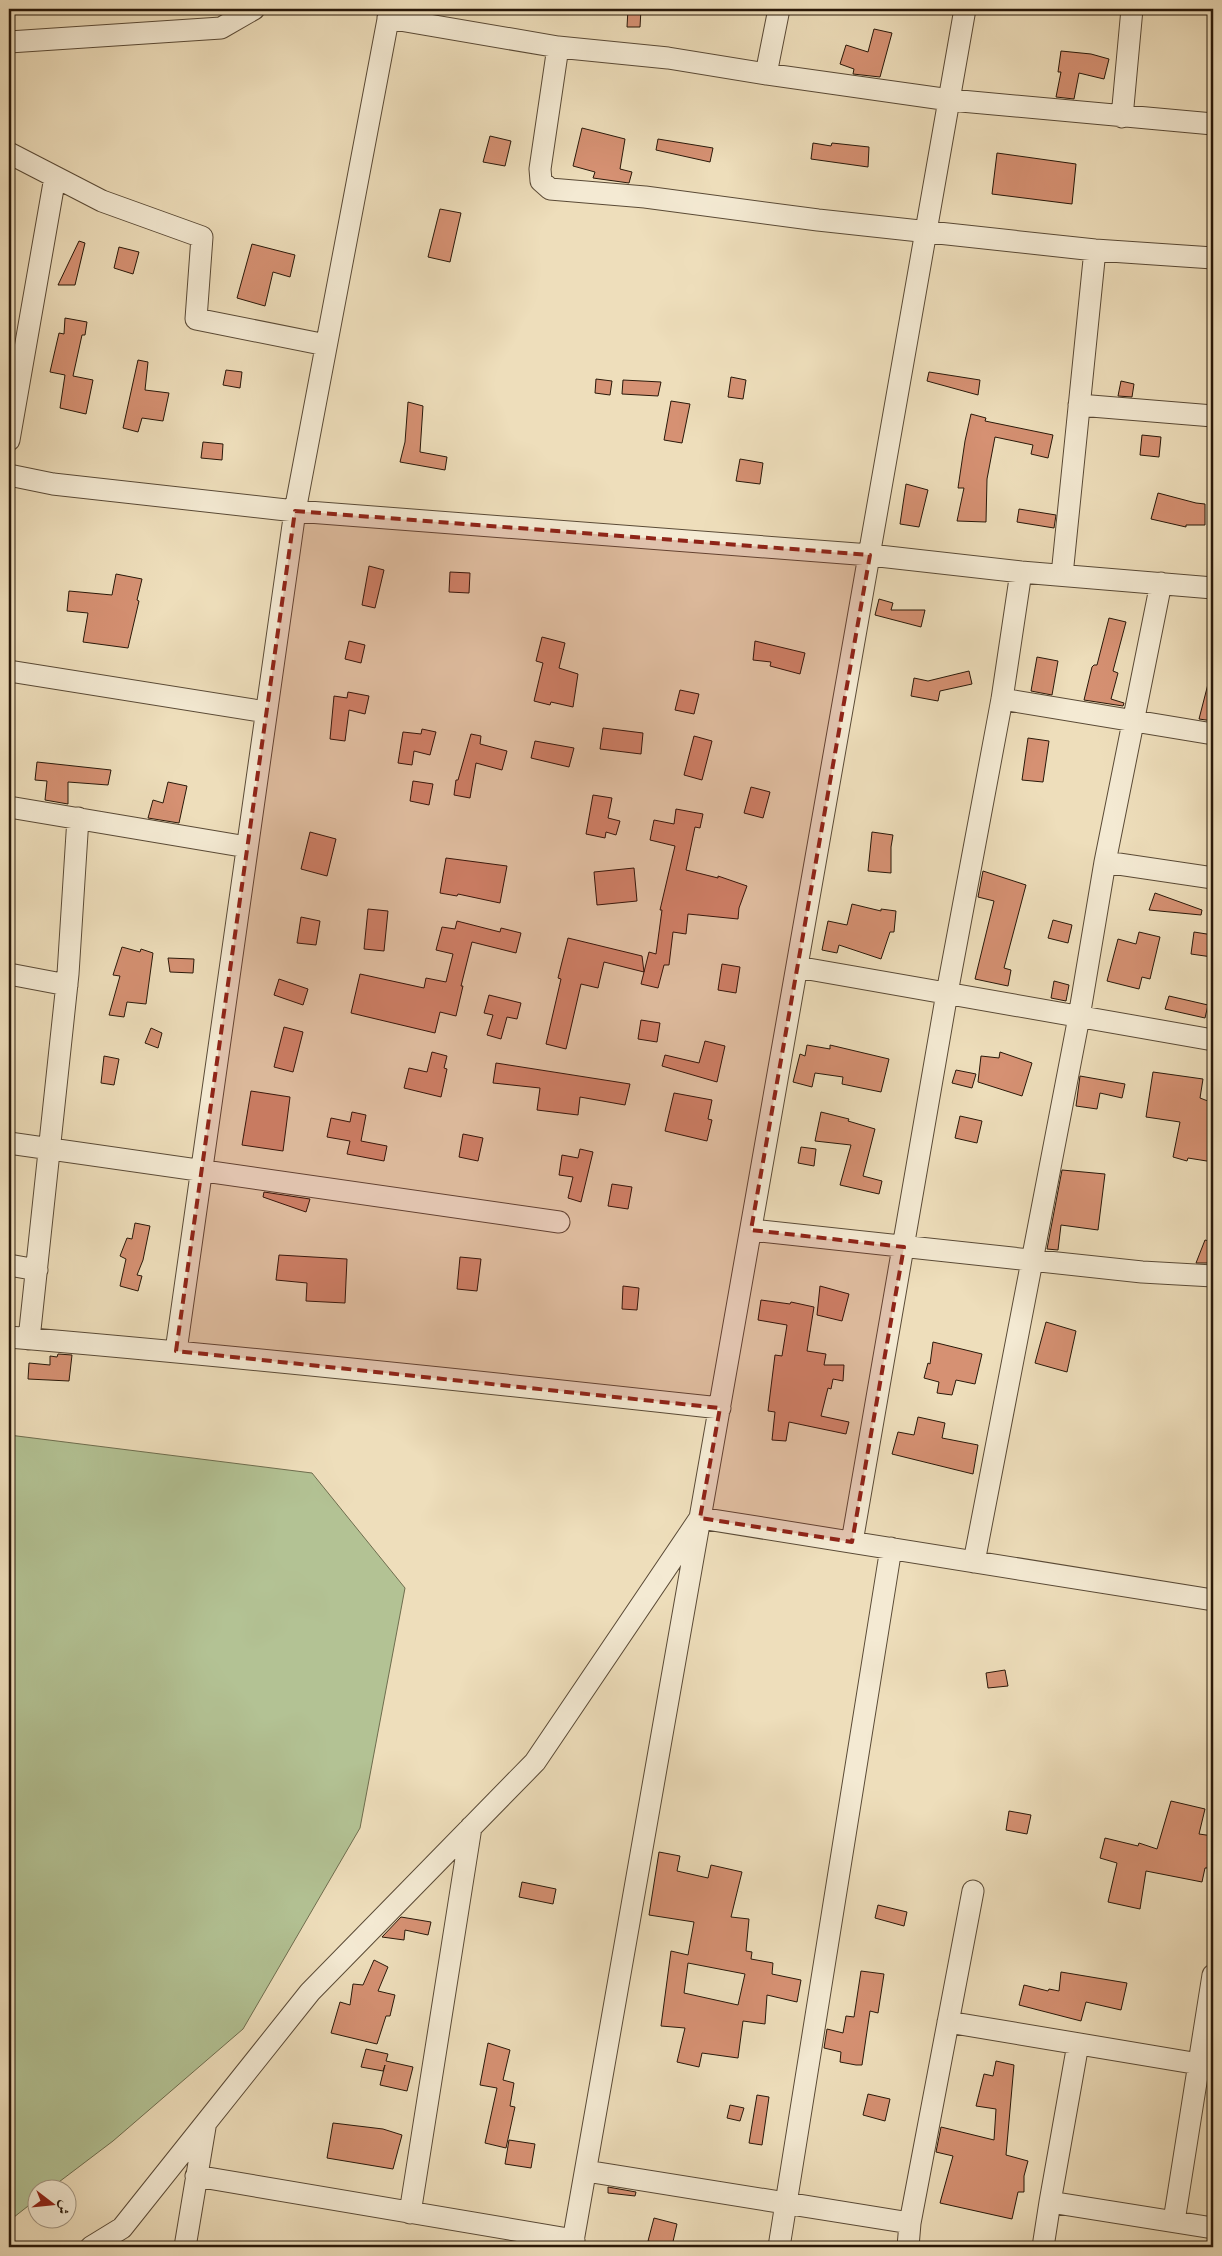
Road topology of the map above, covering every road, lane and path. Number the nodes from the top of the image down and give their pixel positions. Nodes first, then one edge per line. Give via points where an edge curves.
1 (254, 9) edge
2 (779, 9) edge
3 (965, 9) edge
4 (1132, 9) edge
5 (389, 13) edge
6 (9, 42) edge
7 (558, 47) junction
8 (766, 74) junction
9 (950, 100) junction
10 (1122, 117) junction
11 (1213, 124) edge
12 (9, 153) edge
13 (55, 177) junction
14 (926, 232) junction
15 (1095, 250) junction
16 (1213, 258) edge
17 (326, 345) junction
18 (1079, 405) junction
19 (1213, 416) edge
20 (9, 440) edge
21 (9, 475) edge
22 (295, 511) junction
23 (870, 556) junction
24 (1021, 572) junction
25 (1062, 575) junction
26 (1161, 583) junction
27 (1213, 588) edge
28 (9, 671) edge
29 (1002, 699) junction
30 (266, 712) junction
31 (1133, 721) junction
32 (1213, 734) edge
33 (9, 806) edge
34 (78, 818) junction
35 (247, 847) junction
36 (1105, 862) junction
37 (1213, 878) edge
38 (798, 967) junction
39 (9, 974) edge
40 (67, 985) junction
41 (948, 993) junction
42 (1079, 1017) junction
43 (1213, 1040) edge
44 (9, 1143) edge
45 (50, 1148) junction
46 (201, 1170) junction
47 (559, 1222) dead end
48 (751, 1230) junction
49 (904, 1246) junction
50 (1032, 1260) junction
51 (9, 1266) edge
52 (37, 1270) junction
53 (1213, 1276) edge
54 (19, 1338) edge
55 (176, 1351) junction
56 (720, 1408) junction
57 (700, 1518) junction
58 (852, 1542) junction
59 (891, 1548) junction
60 (974, 1562) junction
61 (1213, 1600) edge
62 (471, 1827) junction
63 (973, 1891) dead end
64 (1213, 1975) edge
65 (948, 2022) junction
66 (1078, 2044) junction
67 (1199, 2064) junction
68 (205, 2123) junction
69 (586, 2171) junction
70 (196, 2176) junction
71 (1050, 2202) junction
72 (787, 2203) junction
73 (410, 2212) junction
74 (1174, 2221) junction
75 (910, 2223) junction
76 (1213, 2228) edge
77 (573, 2243) edge
78 (91, 2247) edge
79 (184, 2247) edge
80 (779, 2247) edge
81 (908, 2247) edge
82 (1044, 2247) edge

1 - 6 street via 221,28
2 - 8 street
3 - 9 street
4 - 10 street
5 - 7 street
5 - 17 street
7 - 8 street via 668,58
7 - 14 street via 540,169 541,182 550,189 645,197
8 - 9 street
9 - 10 street
9 - 14 street
10 - 11 street
12 - 13 street
13 - 17 street via 102,201 202,238 196,319
13 - 20 street
14 - 15 street
14 - 23 street
15 - 16 street
15 - 18 street
17 - 22 street
18 - 19 street
18 - 25 street
21 - 22 street via 53,484
22 - 23 street
22 - 30 street
23 - 24 street
23 - 38 street
24 - 25 street
24 - 29 street
25 - 26 street
26 - 27 street
26 - 31 street
28 - 30 street
29 - 31 street
29 - 41 street
30 - 35 street
31 - 32 street
31 - 36 street
33 - 34 street
34 - 35 street
34 - 40 street
35 - 46 street
36 - 37 street
36 - 42 street
38 - 41 street
38 - 48 street
39 - 40 street
40 - 45 street
41 - 42 street
41 - 49 street
42 - 43 street
42 - 50 street
44 - 45 street
45 - 46 street
45 - 52 street
46 - 47 street
46 - 55 street
48 - 49 street
48 - 56 street
49 - 50 street
49 - 58 street
50 - 53 street
50 - 60 street
51 - 52 street
52 - 54 street
54 - 55 street
55 - 56 street
56 - 57 street
57 - 58 street
57 - 62 street via 535,1762
57 - 69 street
58 - 59 street
59 - 60 street
59 - 72 street
60 - 61 street
62 - 68 street via 310,1992
62 - 73 street
63 - 65 street
64 - 67 street
65 - 66 street
65 - 75 street
66 - 67 street
66 - 71 street
67 - 74 street
68 - 70 street
68 - 78 street via 122,2228
69 - 72 street
69 - 77 street
70 - 73 street
70 - 79 street
71 - 74 street
71 - 82 street
72 - 75 street
72 - 80 street
73 - 77 street
74 - 76 street
75 - 81 street

